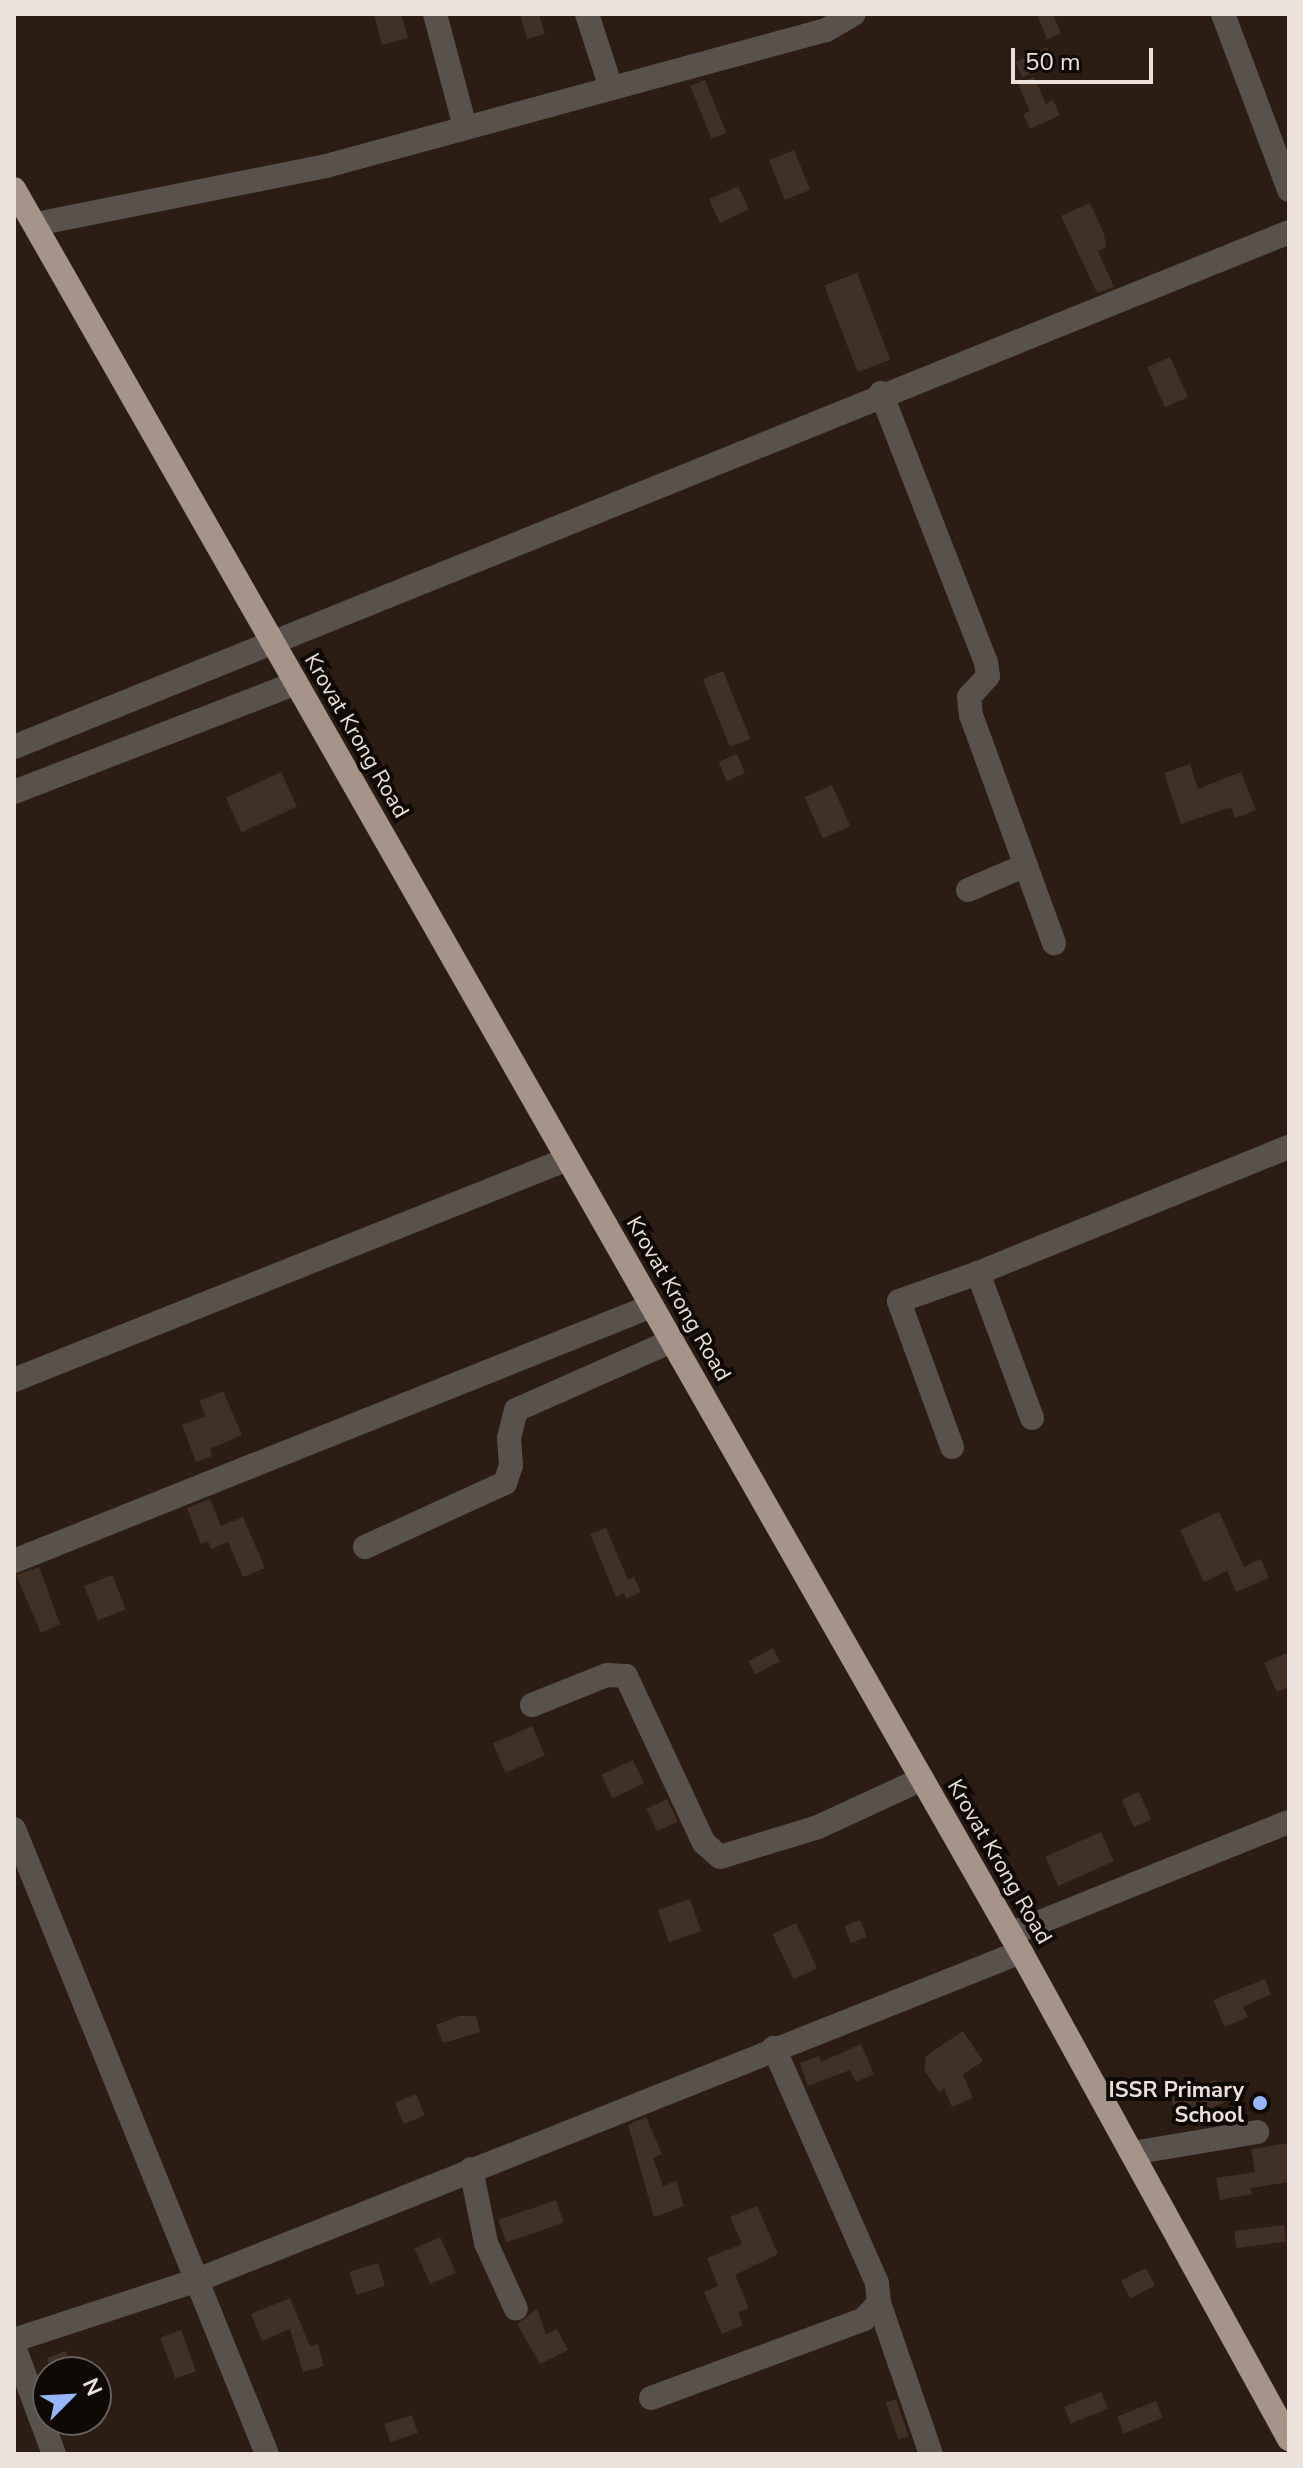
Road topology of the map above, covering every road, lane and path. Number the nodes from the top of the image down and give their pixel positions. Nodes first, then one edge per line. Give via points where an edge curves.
1 (435, 14) edge
2 (587, 14) edge
3 (854, 14) edge
4 (1223, 14) edge
5 (611, 88) junction
6 (465, 127) junction
7 (1289, 190) edge
8 (16, 197) edge
9 (36, 224) junction
10 (1289, 232) edge
11 (881, 393) junction
12 (274, 644) junction
13 (296, 683) junction
14 (14, 747) edge
15 (14, 792) edge
16 (1026, 865) junction
17 (968, 890) dead end
18 (1054, 943) dead end
19 (1289, 1147) edge
20 (568, 1159) junction
21 (978, 1273) junction
22 (652, 1306) junction
23 (672, 1341) junction
24 (14, 1380) edge
25 (1032, 1418) dead end
26 (952, 1447) dead end
27 (365, 1547) dead end
28 (14, 1561) edge
29 (532, 1705) dead end
30 (922, 1779) junction
31 (1289, 1822) edge
32 (14, 1829) edge
33 (1015, 1943) junction
34 (774, 2048) junction
35 (1257, 2132) dead end
36 (1132, 2153) junction
37 (471, 2169) junction
38 (195, 2281) junction
39 (879, 2303) junction
40 (516, 2309) dead end
41 (14, 2340) edge
42 (14, 2347) edge
43 (651, 2398) dead end
44 (1289, 2439) edge
45 (54, 2454) edge
46 (267, 2454) edge
47 (931, 2454) edge

1 - 6 street
2 - 5 street
3 - 5 street via 826,30
4 - 7 street
5 - 6 street
6 - 9 street via 326,166
8 - 9 highway, Krovat Krong Road
9 - 12 highway, Krovat Krong Road
10 - 11 street
11 - 12 street
11 - 16 street via 986,662 988,676 969,697 971,715
12 - 13 highway, Krovat Krong Road
12 - 14 street
13 - 15 street
13 - 20 highway, Krovat Krong Road
16 - 17 street
16 - 18 street
19 - 21 street
20 - 22 highway, Krovat Krong Road
20 - 24 street
21 - 25 street
21 - 26 street via 899,1301
22 - 23 highway, Krovat Krong Road
22 - 28 street
23 - 27 street via 516,1410 505,1483
23 - 30 highway, Krovat Krong Road
29 - 30 street via 607,1675 626,1676 704,1843 720,1857 818,1827
30 - 33 highway, Krovat Krong Road
31 - 33 street
32 - 38 street
33 - 34 street
33 - 36 highway, Krovat Krong Road
34 - 37 street
34 - 39 street via 877,2283
35 - 36 street
36 - 44 highway, Krovat Krong Road
37 - 38 street
37 - 40 street via 486,2243
38 - 41 street
38 - 46 street
39 - 43 street via 864,2319
39 - 47 street
42 - 45 street

